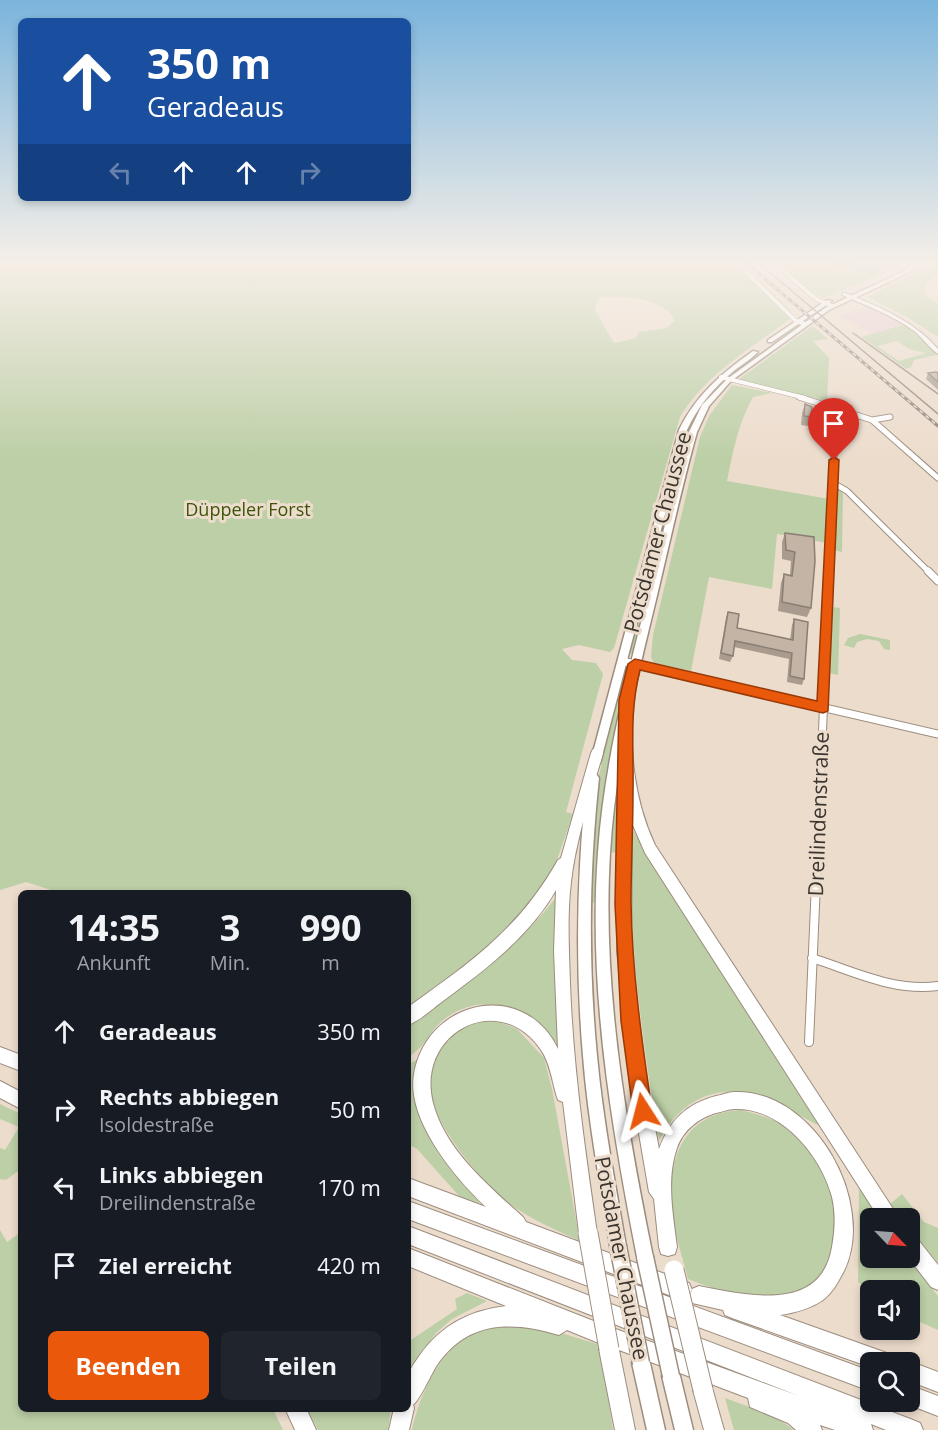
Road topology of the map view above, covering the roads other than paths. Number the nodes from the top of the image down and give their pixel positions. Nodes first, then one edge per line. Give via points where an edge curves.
1 (789, 327) edge
2 (801, 327) edge
3 (914, 327) edge
4 (917, 327) edge
5 (938, 343) edge
6 (938, 352) edge
7 (725, 378) junction
8 (836, 406) junction
9 (890, 417) dead end
10 (872, 420) junction
11 (938, 478) edge
12 (833, 483) junction
13 (938, 580) edge
14 (622, 661) junction
15 (635, 664) junction
16 (626, 700) junction
17 (823, 707) junction
18 (938, 734) edge
19 (597, 753) junction
20 (626, 781) junction
21 (570, 850) junction
22 (812, 958) junction
23 (938, 986) edge
24 (411, 1015) edge
25 (808, 1042) dead end
26 (0, 1055) edge
27 (18, 1062) edge
28 (0, 1084) edge
29 (0, 1089) edge
30 (18, 1089) edge
31 (18, 1099) edge
32 (575, 1142) junction
33 (411, 1188) edge
34 (883, 1208) edge
35 (411, 1211) edge
36 (524, 1229) junction
37 (411, 1237) edge
38 (668, 1247) junction
39 (411, 1258) edge
40 (920, 1258) edge
41 (938, 1280) edge
42 (699, 1296) junction
43 (591, 1330) junction
44 (860, 1353) edge
45 (920, 1375) edge
46 (860, 1377) edge
47 (938, 1382) edge
48 (731, 1383) junction
49 (411, 1391) edge
50 (920, 1399) edge
51 (938, 1406) edge
52 (297, 1412) edge
53 (403, 1412) edge
54 (306, 1430) edge
55 (399, 1430) edge
56 (625, 1430) edge
57 (656, 1430) edge
58 (684, 1430) edge
59 (714, 1430) edge
60 (812, 1430) edge
61 (863, 1430) edge
62 (913, 1430) edge

1 - 7 main road, Potsdamer Chaussee
2 - 7 main road, Potsdamer Chaussee
3 - 6 main road
4 - 5 main road
7 - 8 street
7 - 14 main road, Potsdamer Chaussee via 693,409 683,430
7 - 15 main road, Potsdamer Chaussee via 693,432
8 - 10 street
8 - 12 street, Dreilindenstraße
9 - 10 street
10 - 11 street
12 - 13 street via 847,490
12 - 17 street, Dreilindenstraße
14 - 15 street
14 - 19 main road, Potsdamer Chaussee
15 - 16 main road, Potsdamer Chaussee
15 - 17 street
16 - 20 highway
16 - 58 main road, Potsdamer Chaussee, bridge via 605,840 603,968 616,1097 645,1257
17 - 18 street
17 - 22 street, Dreilindenstraße
19 - 21 highway
19 - 57 main road, Potsdamer Chaussee, bridge via 585,861 584,976 594,1097 618,1246
20 - 34 highway via 650,849
20 - 38 highway via 623,904 630,1021
21 - 24 highway via 542,903 525,923 488,958
21 - 32 highway via 564,884 562,963
22 - 23 street via 901,984
22 - 25 street, Dreilindenstraße
26 - 27 highway
28 - 30 highway
29 - 31 highway
32 - 36 highway via 554,1060 546,1043 527,1024 502,1013 477,1013 452,1023 435,1039 422,1079 432,1123 469,1178
32 - 56 highway, bridge
33 - 36 highway
35 - 46 highway
36 - 42 highway
37 - 62 highway
38 - 42 highway via 662,1201 664,1162 680,1124 696,1111 728,1101 762,1105 796,1125 827,1162 843,1199 845,1232 839,1262 824,1286 802,1301 775,1307
38 - 59 highway, bridge
39 - 43 highway
40 - 41 highway
42 - 44 highway
43 - 48 highway
43 - 49 highway via 583,1333 520,1314 487,1318 444,1341
45 - 47 highway
48 - 60 highway via 758,1401 795,1416
48 - 61 highway
50 - 51 highway
52 - 54 highway
53 - 55 highway

